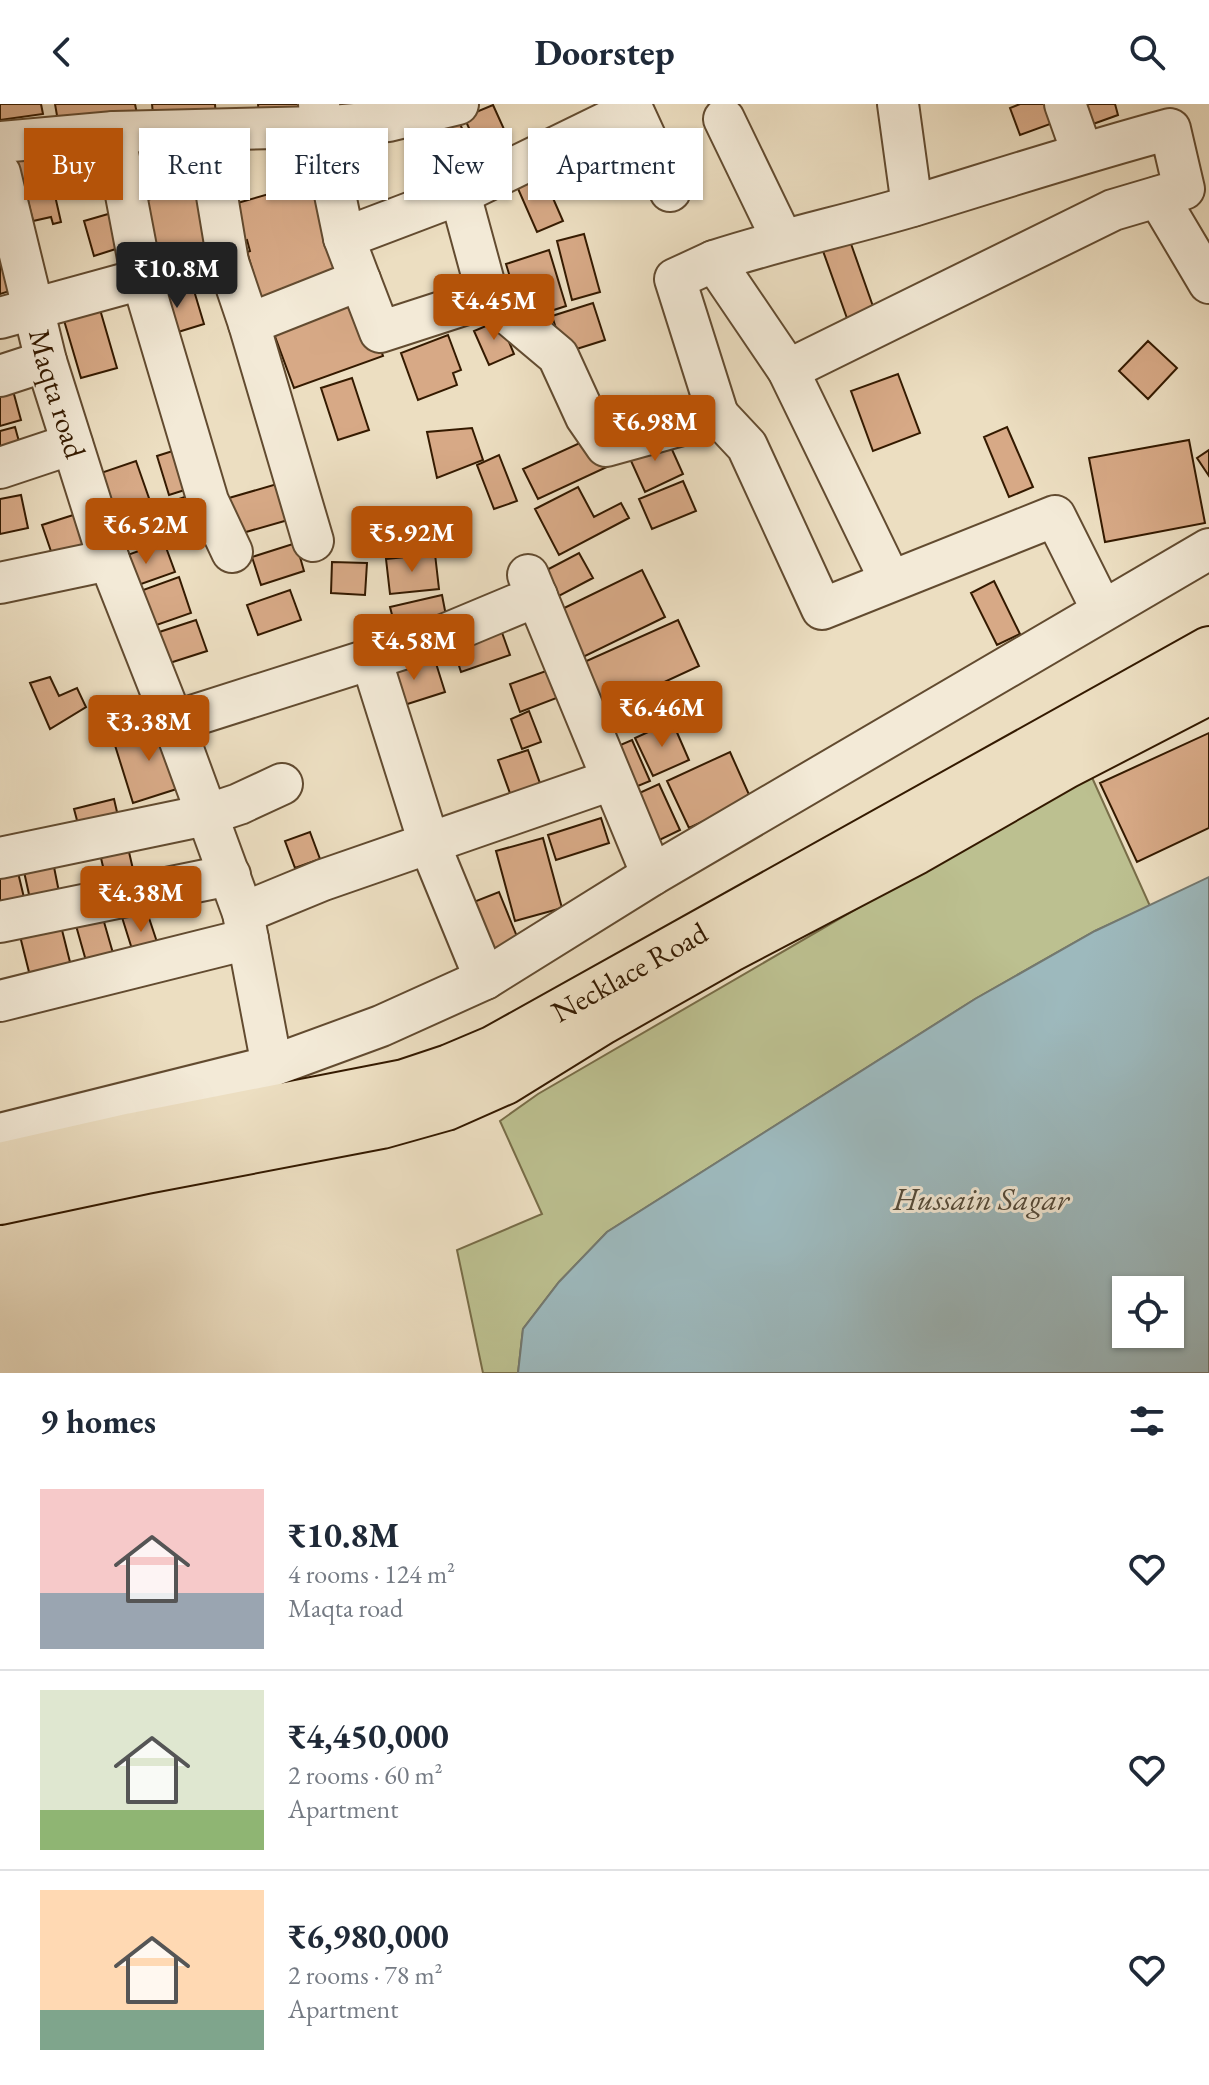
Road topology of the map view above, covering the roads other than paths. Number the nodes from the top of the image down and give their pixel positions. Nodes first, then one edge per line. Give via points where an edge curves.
1 (458, 104) edge
2 (898, 104) edge
3 (1065, 104) edge
4 (631, 107) edge
5 (320, 115) edge
6 (1166, 116) edge
7 (724, 119) dead end
8 (221, 128) edge
9 (641, 128) edge
10 (24, 140) edge
11 (0, 142) edge
12 (1082, 152) junction
13 (512, 168) edge
14 (0, 173) edge
15 (123, 179) edge
16 (1158, 197) junction
17 (218, 200) edge
18 (444, 200) edge
19 (462, 200) edge
20 (912, 206) junction
21 (344, 238) junction
22 (782, 239) junction
23 (714, 261) junction
24 (228, 262) junction
25 (142, 279) junction
26 (360, 280) junction
27 (1209, 283) edge
28 (488, 297) junction
29 (17, 314) edge
30 (249, 324) junction
31 (46, 361) junction
32 (788, 370) junction
33 (0, 376) edge
34 (718, 415) junction
35 (72, 444) junction
36 (0, 468) edge
37 (313, 541) dead end
38 (1209, 549) edge
39 (232, 552) dead end
40 (109, 560) junction
41 (890, 580) junction
42 (0, 583) edge
43 (1102, 610) junction
44 (1209, 649) edge
45 (371, 659) junction
46 (1209, 692) edge
47 (173, 722) junction
48 (611, 780) junction
49 (282, 784) dead end
50 (206, 815) junction
51 (429, 843) junction
52 (0, 858) edge
53 (230, 875) junction
54 (652, 875) junction
55 (0, 922) edge
56 (246, 926) junction
57 (485, 979) junction
58 (0, 1000) edge
59 (272, 1066) junction
60 (395, 1103) junction
61 (13, 1171) edge

1 - 5 street via 388,121
2 - 20 street
3 - 12 street
4 - 9 street
4 - 13 street
5 - 8 street
5 - 21 street
6 - 12 street
6 - 16 street via 1184,189
7 - 22 street
10 - 11 street
12 - 20 street
14 - 29 street, Maqta road
15 - 25 street
16 - 27 street
16 - 32 street via 1113,210
17 - 24 street
18 - 21 street
19 - 28 street
20 - 22 street
21 - 26 street
22 - 23 street
23 - 32 street
23 - 34 street via 675,279
24 - 25 street
24 - 30 street
25 - 29 street
25 - 39 street via 208,501
26 - 28 street via 380,332
26 - 30 street
28 - 34 street via 558,356 606,446
29 - 31 street, Maqta road
30 - 37 street
31 - 33 street
31 - 35 street, Maqta road
32 - 41 street
34 - 41 street via 747,446 822,609
35 - 36 street
35 - 40 street, Maqta road
38 - 43 street
40 - 42 street
40 - 47 street, Maqta road
41 - 43 street via 1055,516
43 - 54 street
44 - 60 main road, Necklace Road via 494,1048 449,1067
45 - 47 street
45 - 48 street via 434,639 533,586
45 - 51 street
46 - 60 main road, Necklace Road via 729,950 505,1082 446,1108
47 - 50 street, Maqta road
48 - 51 street
48 - 54 street
49 - 50 street
50 - 52 street
50 - 53 street, Maqta road
51 - 56 street
51 - 57 street
53 - 55 street
53 - 56 street, Maqta road
54 - 57 street
56 - 58 street
56 - 59 street, Maqta road
57 - 59 street via 381,1026
59 - 61 street
60 - 61 main road, Necklace Road

